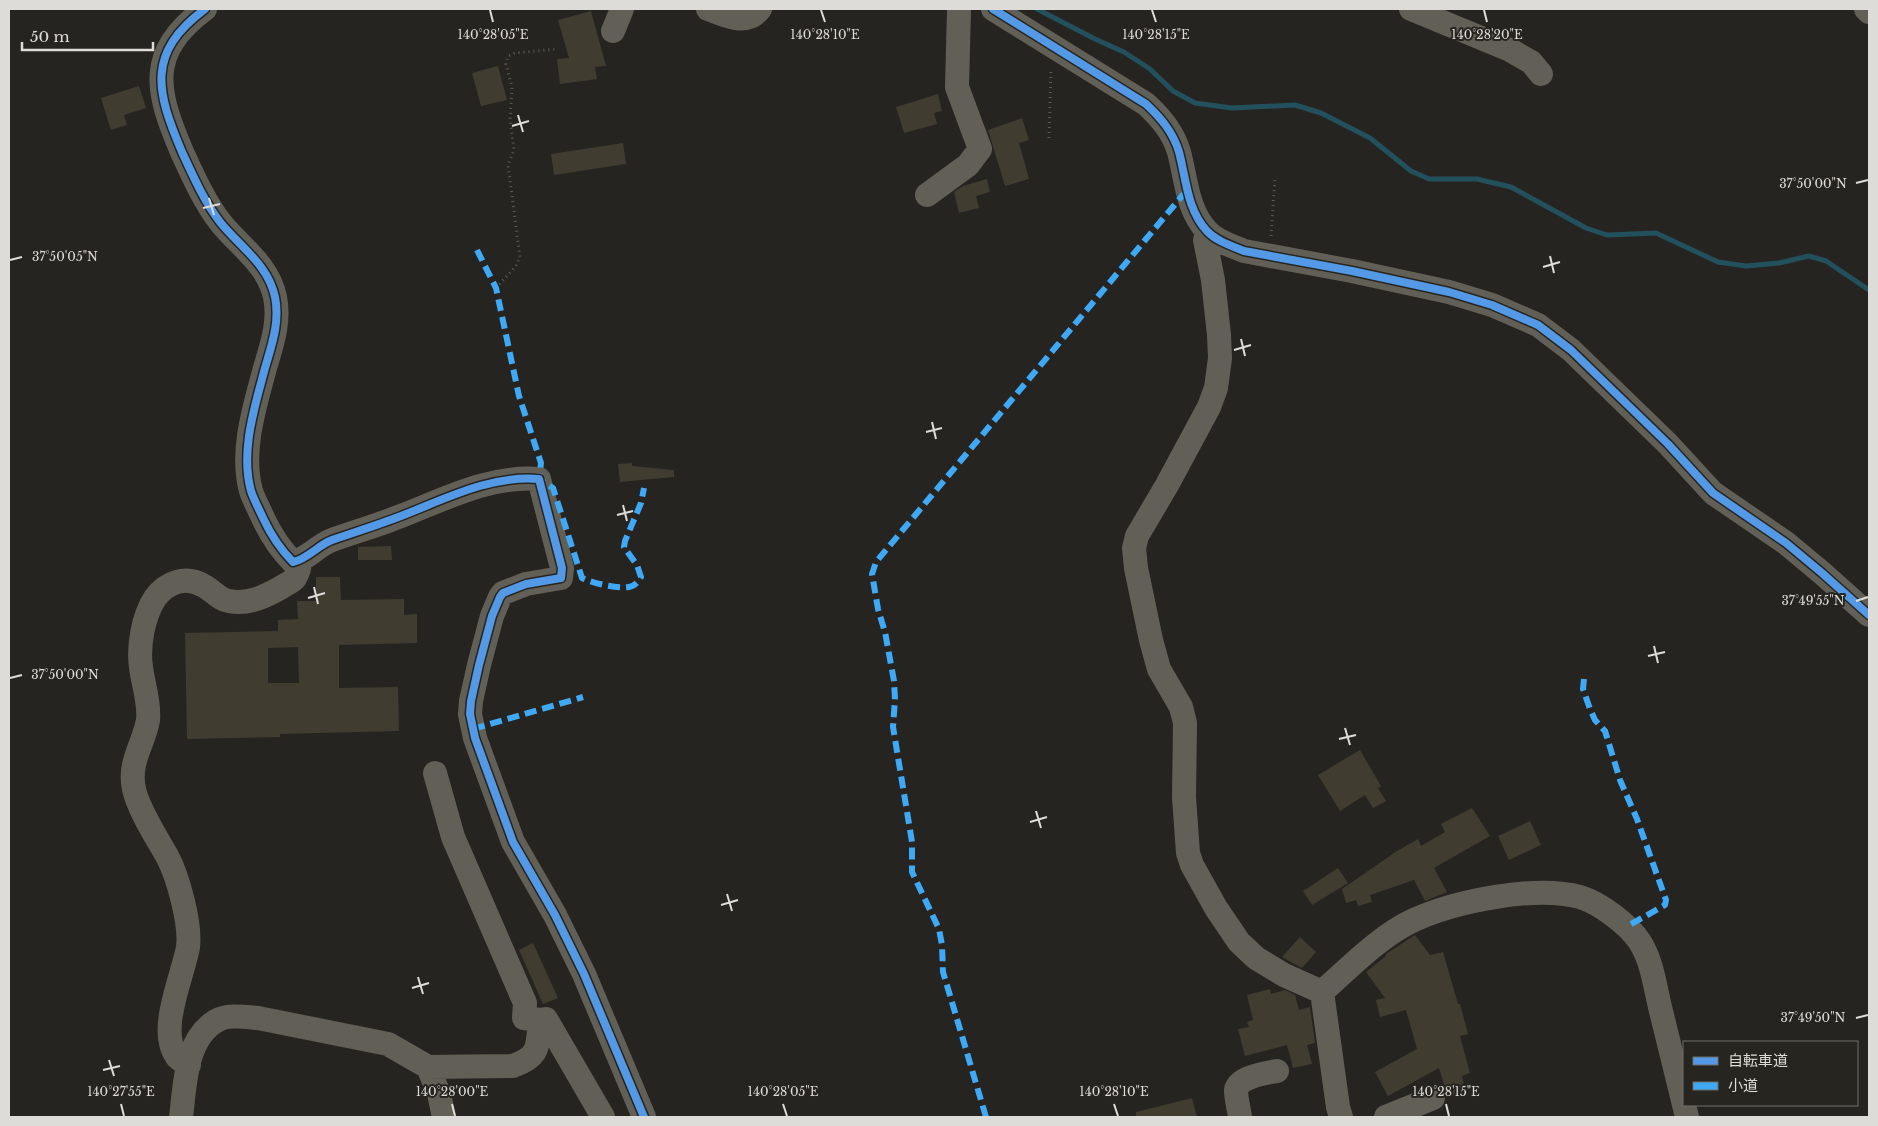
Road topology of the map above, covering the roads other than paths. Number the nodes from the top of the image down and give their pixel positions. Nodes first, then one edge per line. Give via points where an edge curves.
1 (205, 9) edge
2 (622, 9) edge
3 (708, 9) edge
4 (760, 9) edge
5 (958, 9) edge
6 (993, 9) edge
7 (1411, 9) edge
8 (1866, 9) edge
9 (1869, 12) edge
10 (613, 31) dead end
11 (1541, 74) dead end
12 (927, 195) dead end
13 (1205, 240) dead end
14 (300, 560) junction
15 (1869, 615) edge
16 (434, 773) dead end
17 (1322, 992) junction
18 (540, 1020) junction
19 (189, 1065) junction
20 (428, 1067) junction
21 (1277, 1071) dead end
22 (1432, 1098) dead end
23 (1683, 1100) edge
24 (181, 1117) edge
25 (444, 1117) edge
26 (603, 1117) edge
27 (644, 1117) edge
28 (1240, 1117) edge
29 (1341, 1117) edge
30 (1386, 1117) edge

1 - 14 street via 189,21 171,42 164,60 162,94 167,117 204,198 220,222 268,273 275,296 276,330 252,420 248,477 254,500 273,538 293,562
2 - 10 street
3 - 4 street via 732,19 748,18
5 - 12 street via 957,87 980,149 968,165
6 - 15 street via 1146,104 1160,117 1178,150 1188,197 1209,233 1244,251 1449,292 1492,305 1538,325 1571,350 1668,444 1713,493 1786,543
7 - 11 street via 1510,50 1531,62
8 - 9 street
13 - 17 street via 1219,335 1216,388 1200,425 1137,536 1134,548 1136,568 1159,669 1181,707 1185,723 1184,797 1188,853 1192,865 1239,942 1256,958 1284,975
14 - 19 street via 294,580 271,594 246,602 226,601 194,581 177,581 168,585 154,600 146,619 140,665 148,719 132,766 134,789 175,873 187,921 186,960 169,1032 178,1059
14 - 27 street via 330,540 370,528 448,496 493,483 539,479 562,568 561,578 526,584 500,597 479,665 470,714 475,738 513,842 584,974
16 - 18 street via 454,837 525,1003 524,1018
17 - 23 street via 1377,944 1413,920 1429,914 1473,900 1546,892 1581,897 1624,924 1640,942 1651,966
17 - 29 street
18 - 20 street via 535,1053 524,1062 513,1066
18 - 26 street via 546,1019
19 - 20 street via 194,1046 206,1029 217,1020 237,1016 388,1044
19 - 24 street
20 - 25 street
21 - 28 street via 1239,1083 1236,1088
22 - 30 street

